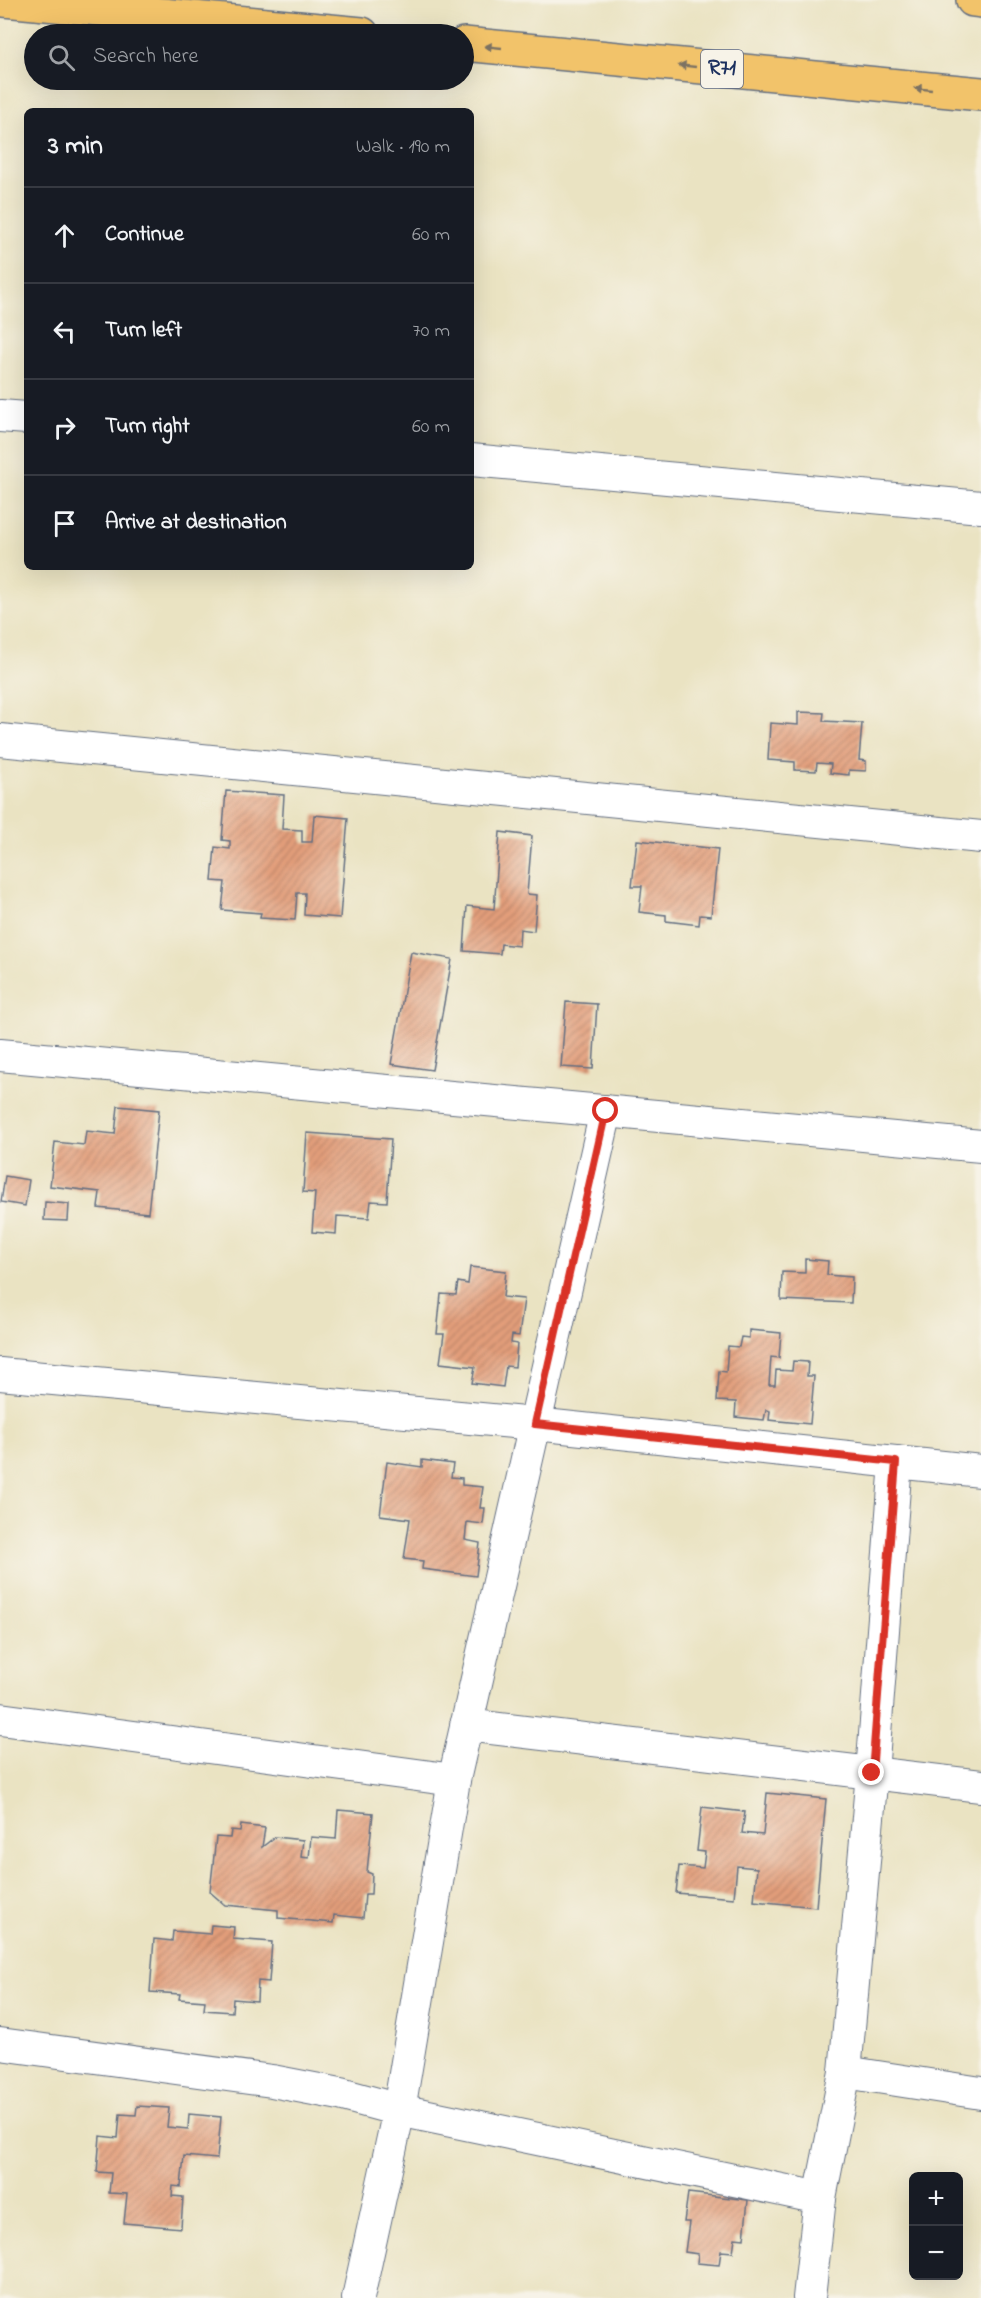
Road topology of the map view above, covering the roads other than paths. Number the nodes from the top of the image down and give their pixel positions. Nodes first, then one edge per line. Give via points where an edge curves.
1 (4, 0) edge
2 (973, 0) edge
3 (981, 1) edge
4 (257, 24) edge
5 (474, 45) edge
6 (981, 94) edge
7 (0, 416) edge
8 (24, 418) edge
9 (474, 460) edge
10 (981, 507) edge
11 (0, 740) edge
12 (981, 837) edge
13 (0, 1055) edge
14 (606, 1111) junction
15 (981, 1146) edge
16 (0, 1374) edge
17 (535, 1424) junction
18 (896, 1462) junction
19 (981, 1471) edge
20 (0, 1719) edge
21 (466, 1725) junction
22 (872, 1773) junction
23 (454, 1780) junction
24 (981, 1786) edge
25 (0, 2044) edge
26 (845, 2072) junction
27 (981, 2093) edge
28 (399, 2110) junction
29 (820, 2198) junction
30 (358, 2298) edge
31 (809, 2298) edge

1 - 4 main road
2 - 3 main road
6 -> 5 main road, R71
7 - 8 street
9 - 10 street
11 - 12 street
13 - 14 street
14 - 15 street
14 - 17 street
16 - 17 street
17 - 18 street
17 - 21 street
18 - 19 street
18 - 22 street
20 - 23 street
21 - 22 street
21 - 23 street
22 - 24 street
22 - 26 street
23 - 28 street
25 - 28 street via 272,2080
26 - 27 street
26 - 29 street
28 - 29 street
28 - 30 street
29 - 31 street

